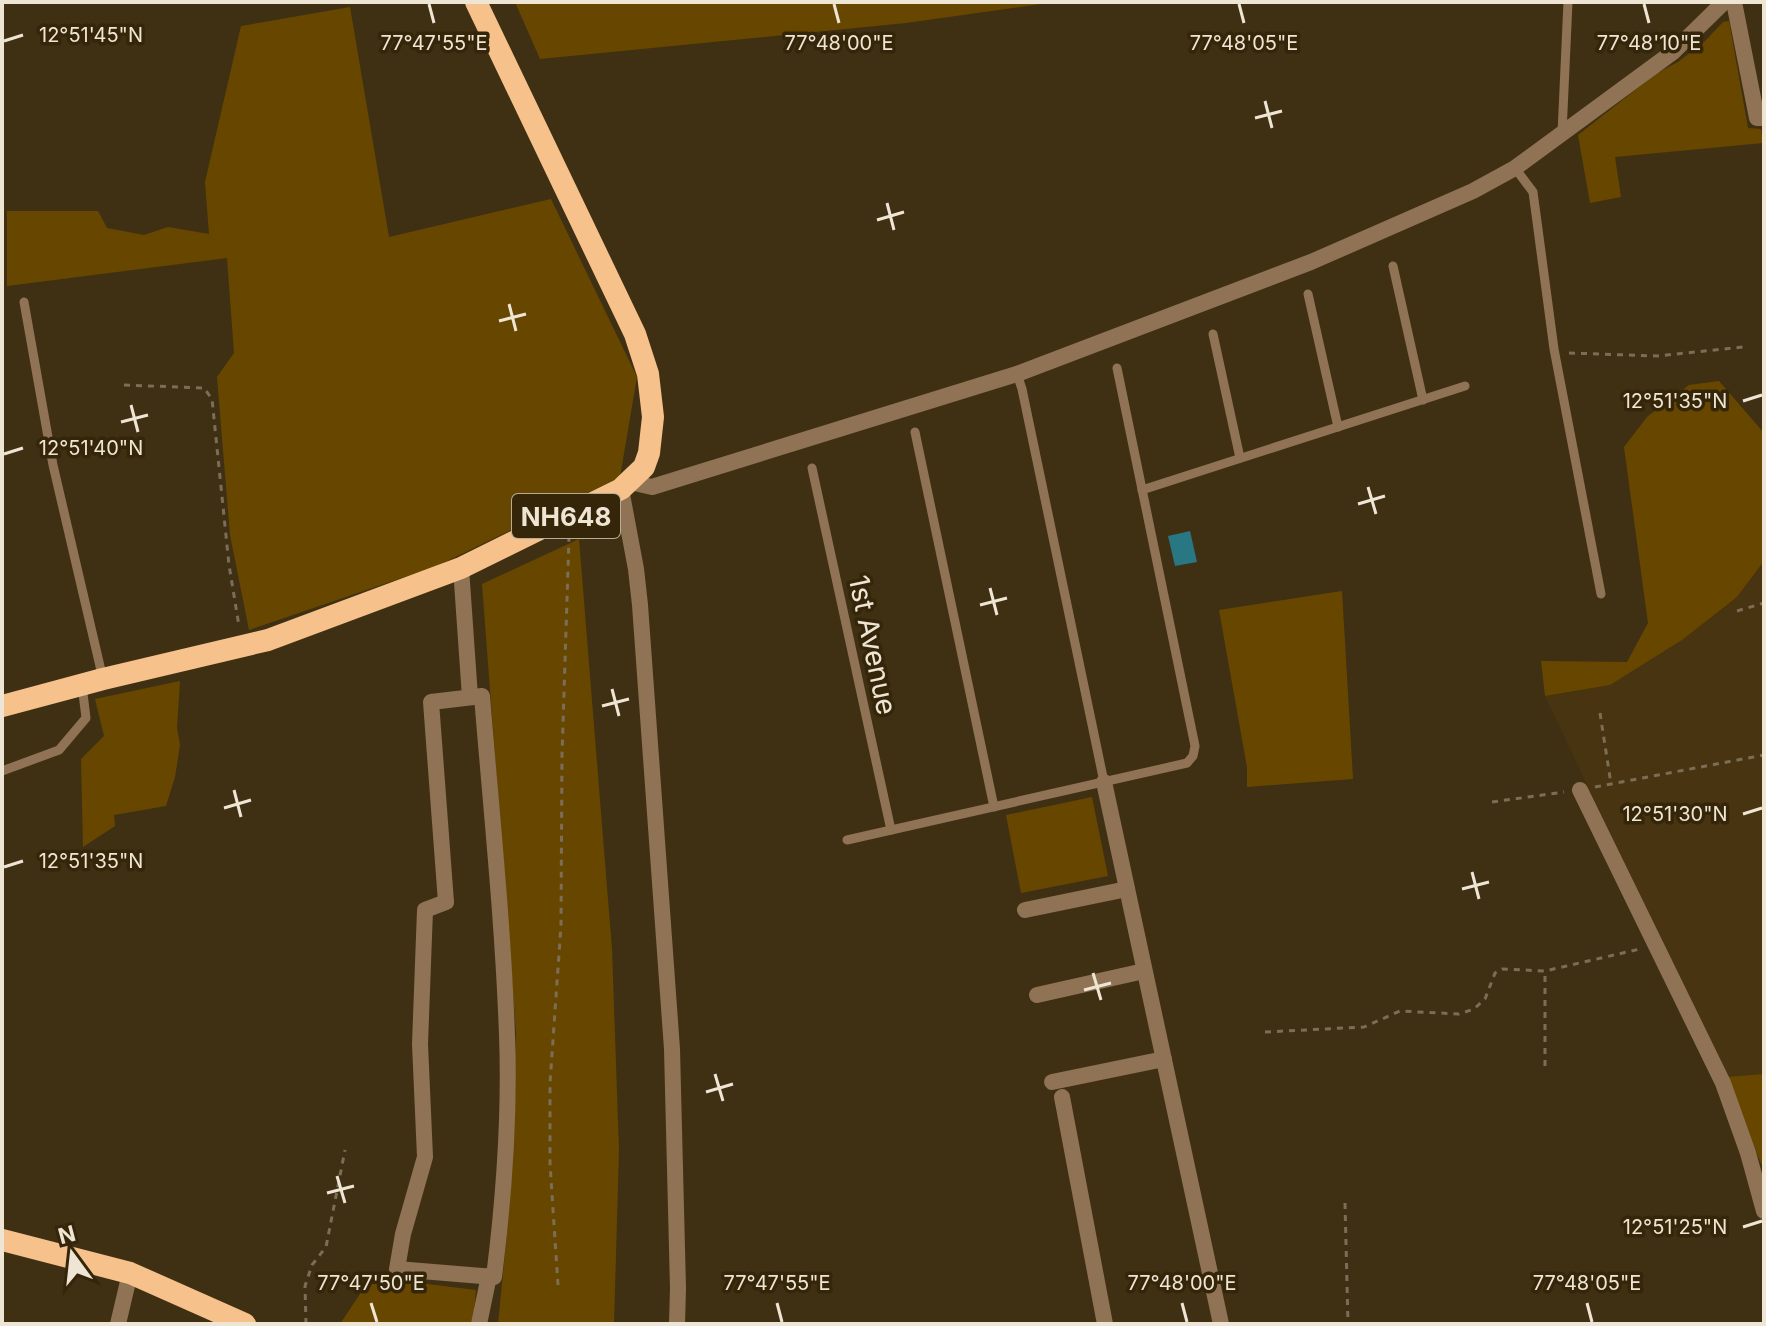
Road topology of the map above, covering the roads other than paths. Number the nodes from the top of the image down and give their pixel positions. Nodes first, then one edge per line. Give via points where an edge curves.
1 (476, 2) edge
2 (1568, 2) edge
3 (1724, 2) edge
4 (1734, 2) edge
5 (1764, 118) edge
6 (1562, 133) junction
7 (1515, 168) junction
8 (1393, 266) dead end
9 (1308, 294) dead end
10 (24, 302) dead end
11 (1213, 334) dead end
12 (1117, 368) dead end
13 (1017, 374) junction
14 (1465, 386) dead end
15 (1423, 400) junction
16 (1338, 427) junction
17 (915, 432) dead end
18 (1240, 458) junction
19 (812, 468) dead end
20 (626, 485) junction
21 (1142, 490) junction
22 (461, 568) junction
23 (1601, 594) dead end
24 (92, 682) junction
25 (470, 697) junction
26 (2, 706) edge
27 (2, 771) edge
28 (1104, 782) junction
29 (1580, 790) road end
30 (994, 807) junction
31 (891, 830) junction
32 (847, 840) dead end
33 (1127, 889) junction
34 (1025, 910) dead end
35 (1144, 971) junction
36 (1037, 995) dead end
37 (1164, 1059) junction
38 (1052, 1082) dead end
39 (1062, 1097) dead end
40 (1764, 1211) edge
41 (2, 1240) edge
42 (130, 1273) junction
43 (489, 1276) junction
44 (207, 1316) edge
45 (118, 1324) edge
46 (245, 1324) edge
47 (479, 1324) edge
48 (677, 1324) edge
49 (1105, 1324) edge
50 (1221, 1324) edge

1 - 20 highway, NH648 via 635,334 648,374 653,417 649,453 644,467
2 - 6 lane
3 - 6 street via 1673,52
4 - 5 street via 1757,118
6 - 7 street
7 - 13 street via 1311,262
7 - 23 lane via 1533,192 1554,349
8 - 15 lane
9 - 16 lane
10 - 24 lane
11 - 18 lane
12 - 21 lane
13 - 20 street via 652,487
13 - 28 lane
14 - 15 lane
15 - 16 lane
16 - 18 lane
17 - 30 lane
18 - 21 lane
19 - 31 lane, 1st Avenue
20 - 22 highway, NH648
20 - 48 street via 639,593 672,1049
21 - 28 lane via 1195,746 1187,763
22 - 24 highway, NH648 via 268,640
22 - 25 street
24 - 26 highway, NH648
24 - 27 lane via 86,718 59,750
25 - 43 street via 482,696 507,1036 500,1227 494,1277
25 - 43 street via 431,702 446,902 425,910 420,1044 425,1157 397,1269
28 - 30 lane
28 - 33 street
29 - 40 street via 1723,1083
30 - 31 lane
31 - 32 lane
33 - 34 street
33 - 35 street
35 - 36 street
35 - 37 street
37 - 38 street
37 - 50 street
39 - 49 street
41 - 42 highway
42 - 44 highway
42 - 45 street
43 - 47 street
44 - 46 highway

